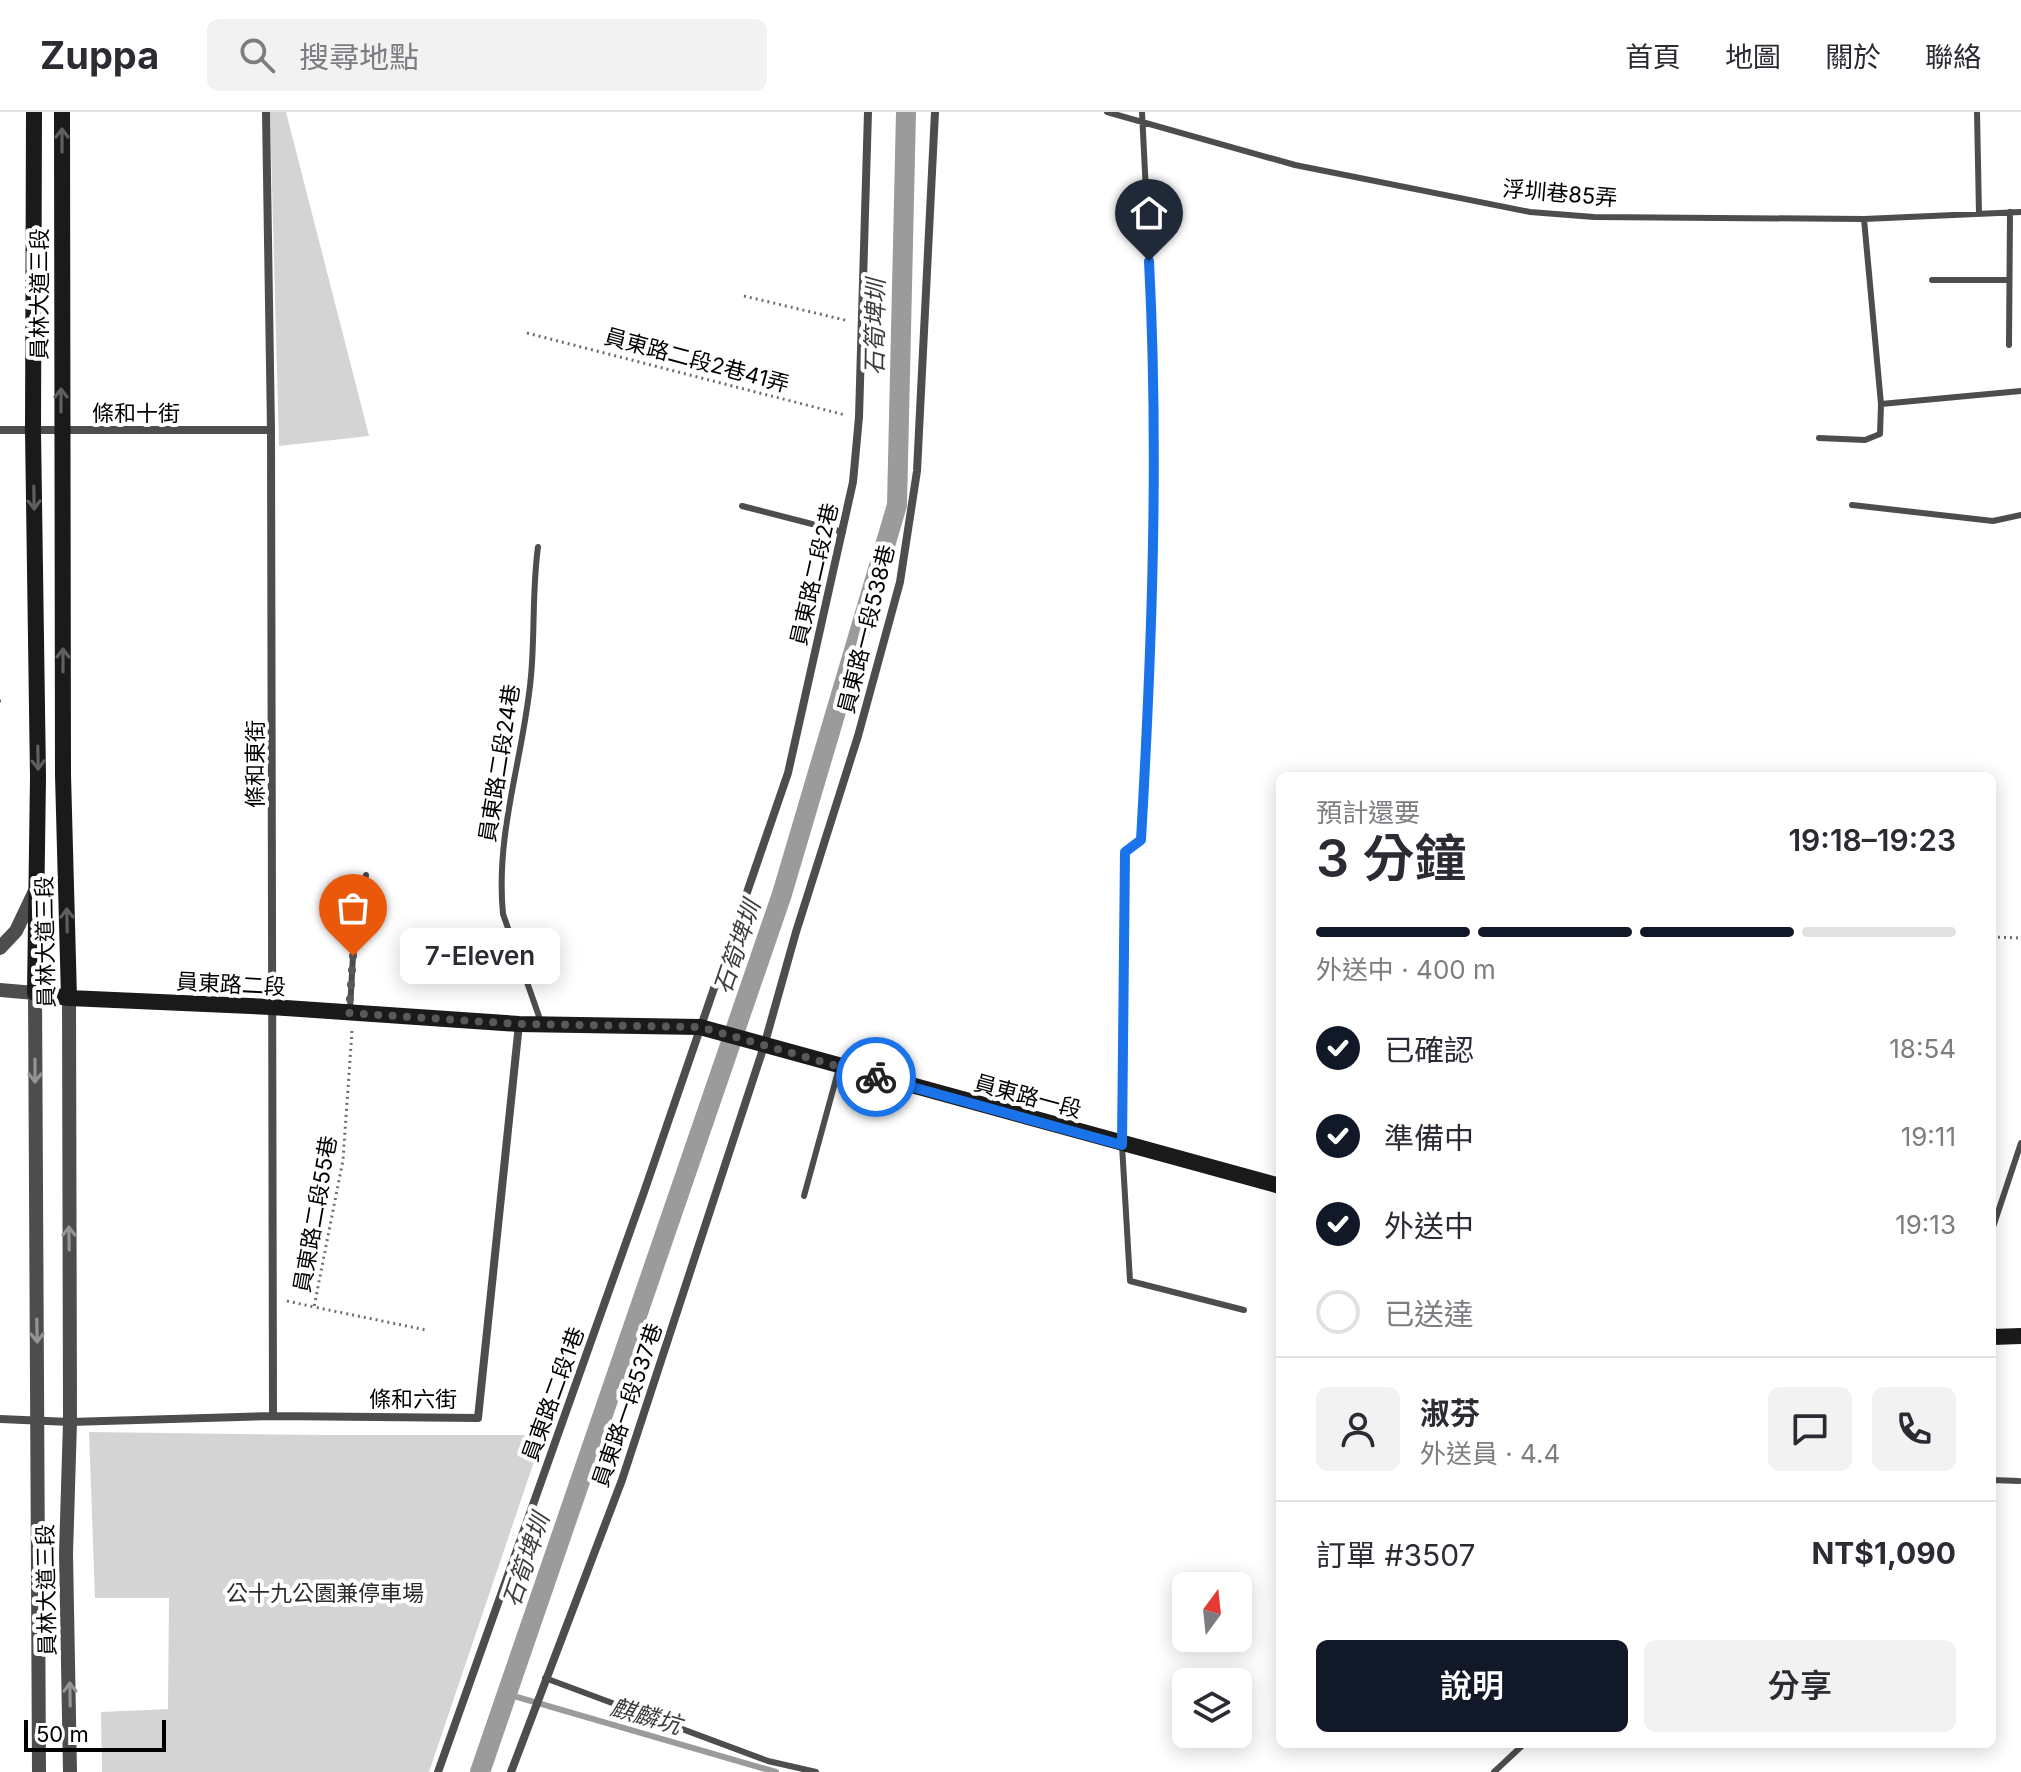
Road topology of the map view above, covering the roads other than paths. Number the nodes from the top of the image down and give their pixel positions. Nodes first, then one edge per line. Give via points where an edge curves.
1 (34, 112) edge
2 (62, 112) edge
3 (266, 112) edge
4 (868, 112) edge
5 (935, 112) edge
6 (1107, 112) edge
7 (1142, 112) edge
8 (1977, 112) edge
9 (1143, 122) junction
10 (2010, 212) junction
11 (2021, 212) edge
12 (1979, 214) junction
13 (1864, 219) junction
14 (1932, 280) dead end
15 (2008, 280) junction
16 (2009, 345) dead end
17 (2021, 391) edge
18 (1881, 404) junction
19 (0, 430) edge
20 (271, 430) junction
21 (33, 431) junction
22 (61, 431) junction
23 (1819, 438) dead end
24 (1852, 505) dead end
25 (742, 506) dead end
26 (2021, 515) edge
27 (843, 532) junction
28 (538, 547) dead end
29 (366, 875) dead end
30 (35, 891) junction
31 (0, 948) edge
32 (0, 990) edge
33 (35, 993) junction
34 (69, 998) junction
35 (271, 1007) junction
36 (349, 1013) junction
37 (519, 1024) junction
38 (542, 1025) junction
39 (700, 1027) junction
40 (764, 1046) junction
41 (839, 1067) junction
42 (2021, 1143) edge
43 (1122, 1145) junction
44 (1276, 1185) edge
45 (804, 1196) dead end
46 (1996, 1218) edge
47 (1244, 1310) dead end
48 (2021, 1336) edge
49 (1996, 1337) edge
50 (273, 1416) junction
51 (0, 1419) edge
52 (38, 1419) junction
53 (70, 1422) junction
54 (1996, 1480) edge
55 (2019, 1481) dead end
56 (545, 1678) junction
57 (1520, 1748) edge
58 (39, 1772) edge
59 (70, 1772) edge
60 (438, 1772) edge
61 (511, 1772) edge
62 (816, 1772) edge
63 (1494, 1772) edge

1 - 21 main road, 員林大道三段
22 -> 2 main road, 員林大道三段
3 - 20 street, 條和東街
4 - 27 street, 員東路二段2巷 via 859,417
5 - 40 street, 員東路一段538巷 via 917,471 900,582
6 - 9 lane, 浮圳巷85弄
7 - 9 lane
8 - 12 lane
9 - 13 lane, 浮圳巷85弄 via 1295,165 1530,212
9 - 43 lane via 1154,353 1154,567 1141,840 1125,852
10 - 11 lane, 浮圳巷85弄
10 - 12 lane, 浮圳巷85弄
10 - 15 lane
12 - 13 lane, 浮圳巷85弄
13 - 18 lane
14 - 15 lane
15 - 16 lane
17 - 18 lane
18 - 23 lane via 1880,434 1865,440
19 - 21 street, 條和十街
20 - 22 street, 條和十街
20 - 35 street, 條和東街
21 - 22 street, 條和十街
21 -> 30 main road, 員林大道三段 via 38,658
34 -> 22 main road, 員林大道三段
24 - 26 lane via 1993,521
25 - 27 lane
27 - 39 street, 員東路二段2巷 via 788,773
28 - 38 lane, 員東路二段24巷 via 531,678 504,830 502,898
29 - 36 lane
30 - 31 street via 16,931
30 - 33 main road, 員林大道三段
32 - 33 street, 員東路二段
33 - 34 main road, 員東路二段
33 -> 52 street, 員林大道三段
34 - 35 main road, 員東路二段
53 -> 34 street, 員林大道三段
35 - 36 main road, 員東路二段
35 - 50 street, 條和東街
36 - 37 main road, 員東路二段
37 - 38 main road, 員東路二段
37 - 50 street, 條和六街 via 478,1418
38 - 39 main road, 員東路二段
39 - 40 main road, 員東路二段
39 - 60 street, 員東路二段1巷
40 - 41 main road, 員東路一段
40 - 56 street, 員東路一段537巷 via 622,1480
41 - 43 main road, 員東路一段
41 - 45 lane
42 - 46 lane
43 - 44 main road, 員東路一段
43 - 47 lane via 1130,1281
48 - 49 main road
50 - 53 street, 條和六街
51 - 52 street, 條和六街
52 - 53 street, 條和六街
52 - 58 street, 員林大道三段
59 -> 53 street, 員林大道三段
54 - 55 lane
56 - 61 street, 員東路一段537巷
56 - 62 lane via 768,1761
57 - 63 lane

